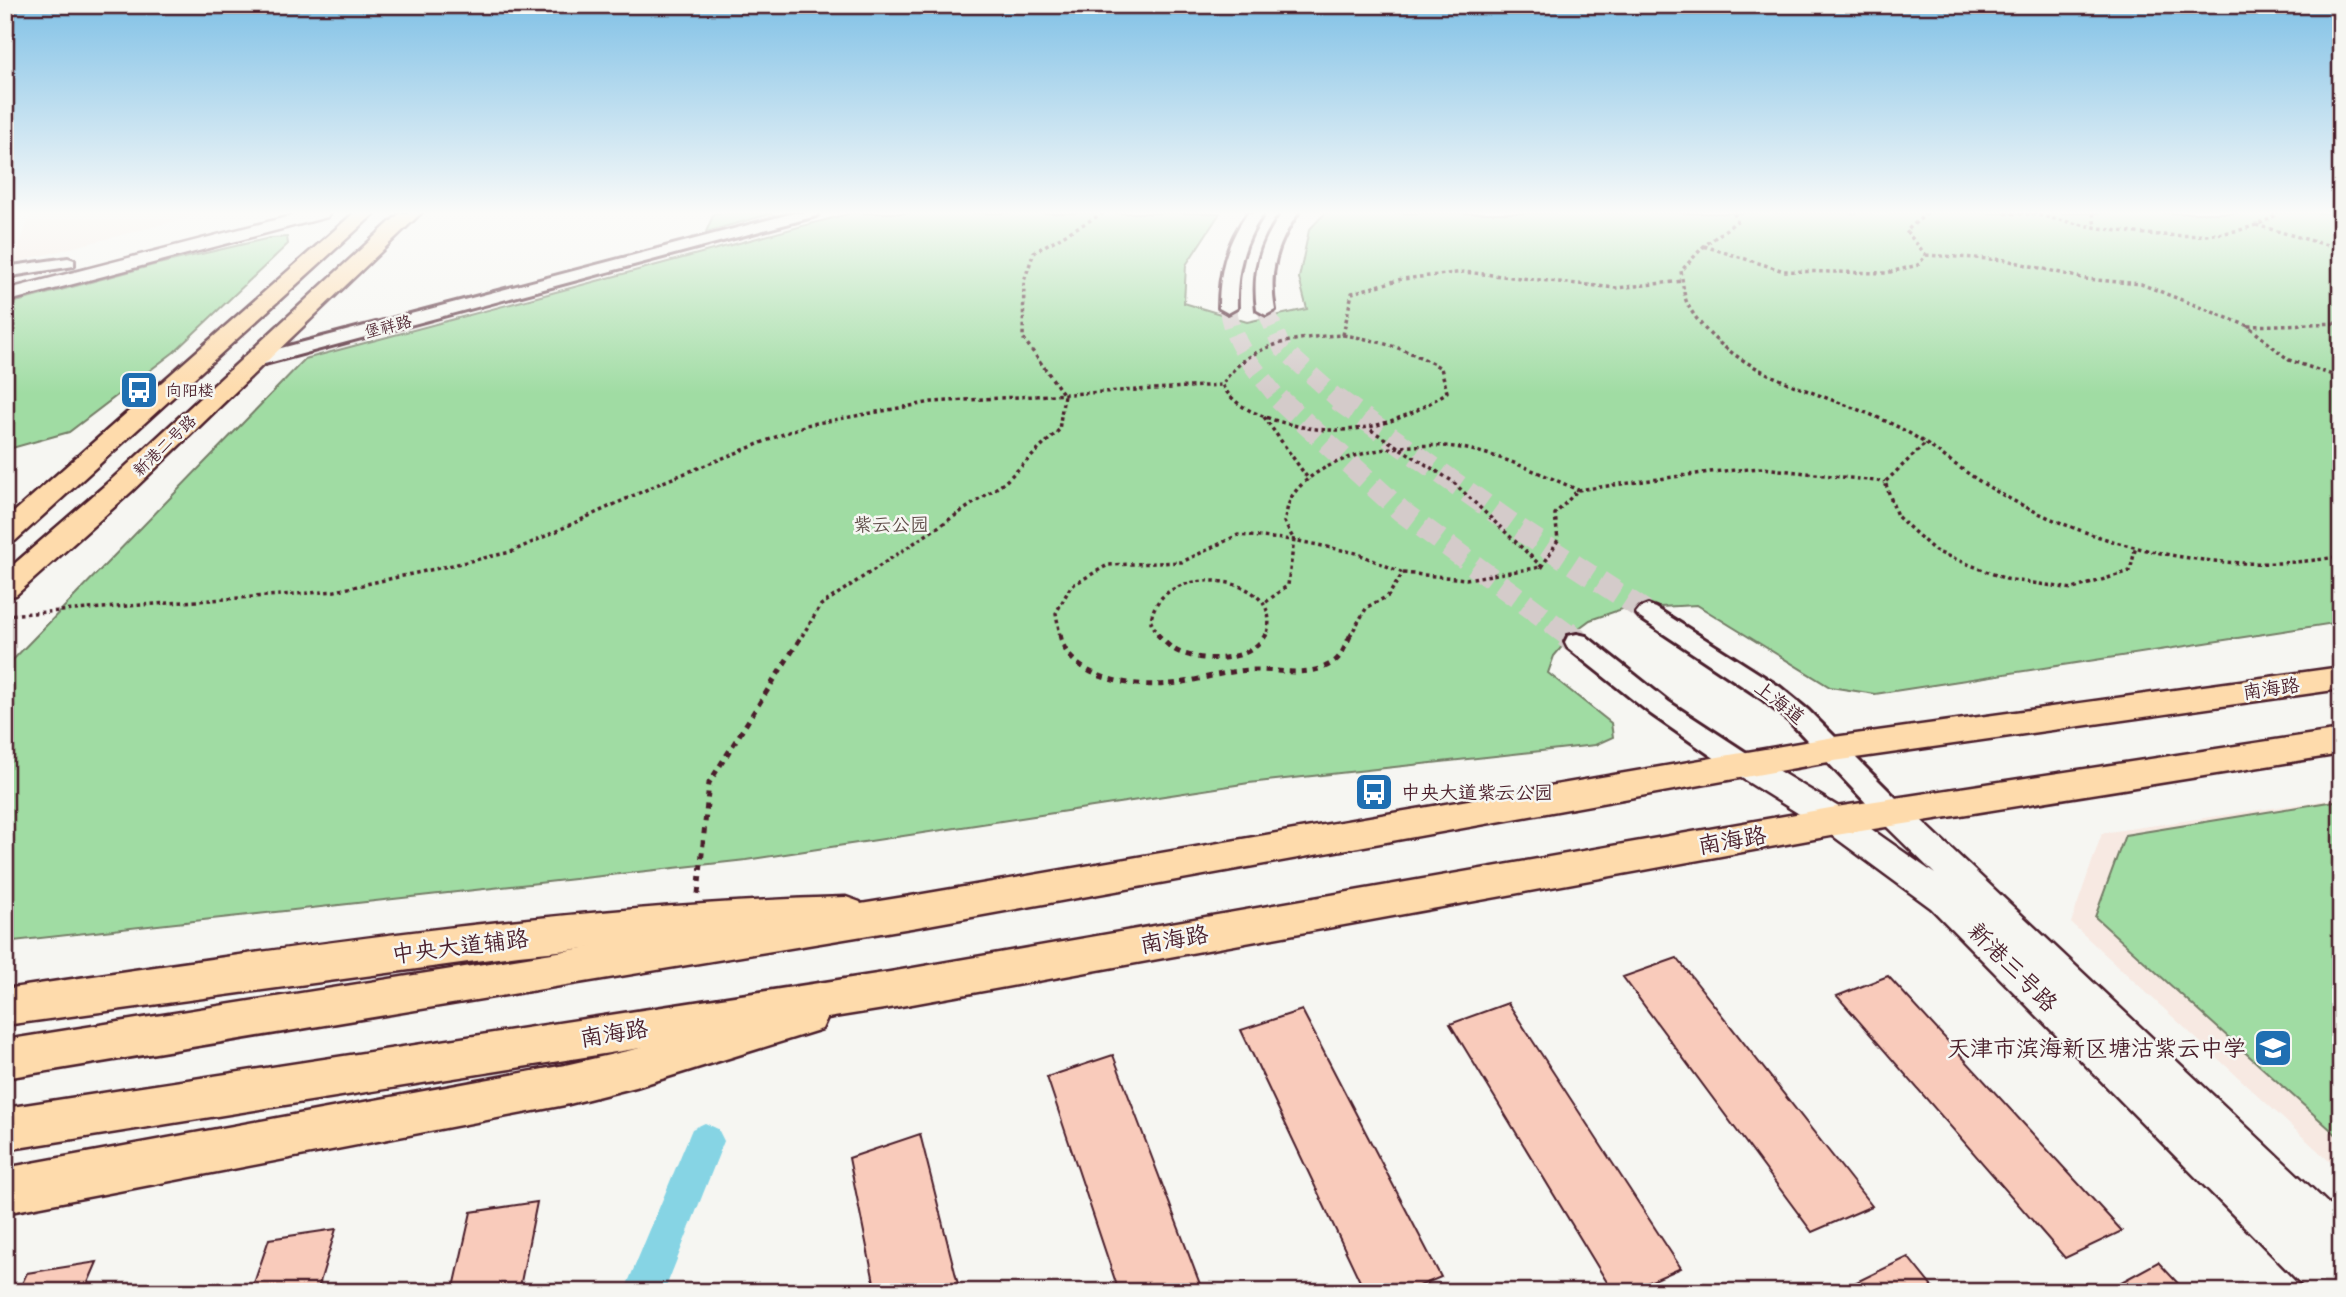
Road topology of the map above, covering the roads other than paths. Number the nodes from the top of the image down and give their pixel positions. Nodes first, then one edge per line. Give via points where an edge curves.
1 (29, 274) edge
2 (91, 274) edge
3 (298, 274) edge
4 (346, 274) edge
5 (583, 274) edge
6 (1229, 274) edge
7 (1261, 274) edge
8 (5, 280) edge
9 (5, 296) edge
10 (1228, 308) tunnel mouth
11 (1266, 310) tunnel mouth
12 (250, 362) junction
13 (5, 535) edge
14 (5, 588) edge
15 (1648, 613) tunnel mouth
16 (1577, 642) tunnel mouth
17 (2341, 678) edge
18 (2341, 743) edge
19 (1835, 749) junction
20 (1746, 766) junction
21 (1894, 814) junction
22 (1836, 821) junction
23 (917, 911) junction
24 (890, 990) junction
25 (5, 1007) edge
26 (5, 1059) edge
27 (5, 1129) edge
28 (5, 1191) edge
29 (2341, 1245) edge
30 (2340, 1292) edge

1 - 8 main road
2 - 9 main road
3 - 13 main road, 新港二号路
4 - 12 main road, 新港二号路
5 - 12 street, 堡祥路
6 - 10 street
7 - 11 street
12 - 14 main road, 新港二号路 via 121,486
15 - 19 street, 上海道 via 1770,693
16 - 20 street via 1681,723
17 - 19 main road, 南海路
18 - 21 main road, 南海路
19 - 20 main road, 南海路
19 - 21 street, 上海道
20 - 22 main road, 新港三号路
20 - 23 main road, 南海路
21 - 22 main road, 南海路
21 - 29 main road, 新港三号路
22 - 24 main road, 南海路
22 - 30 main road, 新港三号路 via 1943,898
23 - 25 main road, 中央大道辅路 via 696,919 221,974
23 - 26 main road, 南海路
24 - 27 main road, 南海路
24 - 28 main road via 636,1068 565,1085

